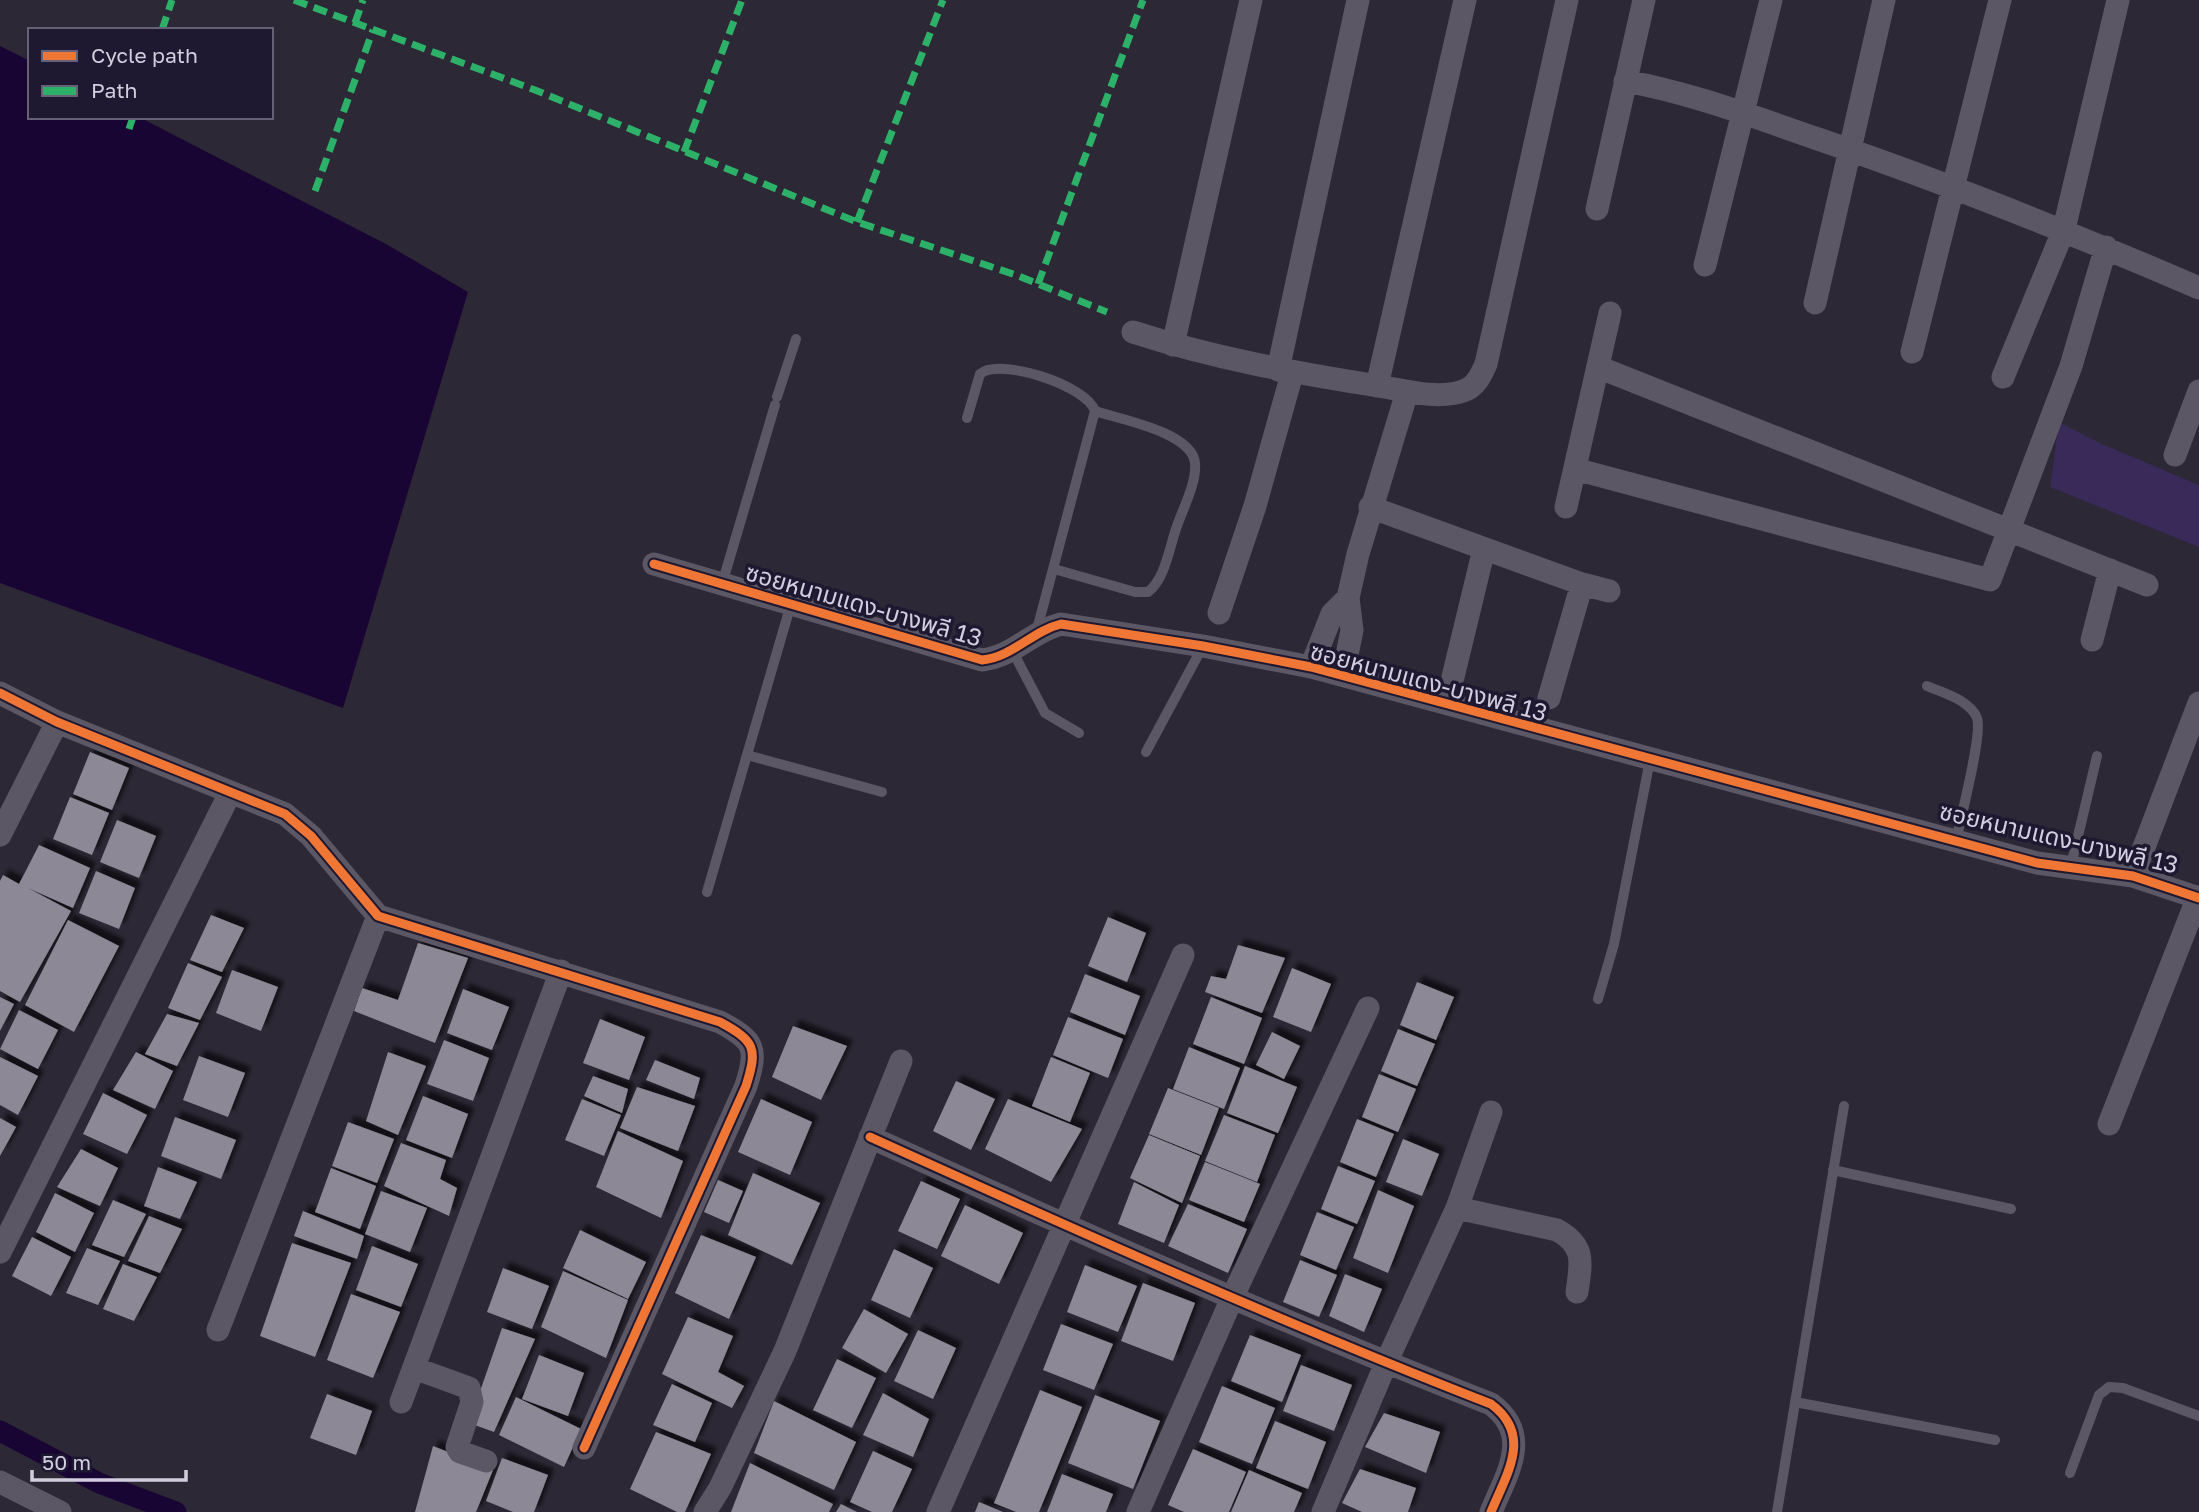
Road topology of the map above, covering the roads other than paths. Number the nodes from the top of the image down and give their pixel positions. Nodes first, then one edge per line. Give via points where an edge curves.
1 (1251, 0) edge
2 (1359, 0) edge
3 (1465, 0) edge
4 (1567, 0) edge
5 (1644, 0) edge
6 (1771, 0) edge
7 (1884, 0) edge
8 (2000, 0) edge
9 (2118, 0) edge
10 (1625, 81) junction
11 (1744, 113) junction
12 (1849, 149) junction
13 (1954, 188) junction
14 (1597, 209) dead end
15 (2064, 229) junction
16 (2106, 247) junction
17 (1705, 265) dead end
18 (2199, 288) edge
19 (1815, 303) dead end
20 (1610, 313) dead end
21 (1133, 332) dead end
22 (796, 339) dead end
23 (1173, 345) junction
24 (1912, 352) dead end
25 (1598, 367) junction
26 (1285, 372) junction
27 (2003, 377) dead end
28 (1377, 386) junction
29 (1407, 391) junction
30 (2199, 391) edge
31 (1095, 411) junction
32 (967, 418) dead end
33 (2175, 455) dead end
34 (1575, 469) junction
35 (1370, 507) junction
36 (1566, 507) dead end
37 (2009, 528) junction
38 (1484, 549) junction
39 (654, 564) dead end
40 (1054, 569) junction
41 (2110, 570) junction
42 (722, 584) junction
43 (1582, 584) junction
44 (2147, 585) dead end
45 (1608, 591) dead end
46 (1348, 598) junction
47 (791, 604) junction
48 (1219, 613) dead end
49 (1037, 633) junction
50 (2092, 640) dead end
51 (1203, 646) junction
52 (1012, 650) junction
53 (1311, 667) junction
54 (1343, 674) junction
55 (1453, 677) dead end
56 (1927, 686) dead end
57 (0, 693) edge
58 (1549, 698) dead end
59 (2199, 703) edge
60 (57, 722) junction
61 (1079, 733) dead end
62 (1146, 752) dead end
63 (747, 755) junction
64 (2097, 756) dead end
65 (1650, 760) junction
66 (882, 792) dead end
67 (230, 793) junction
68 (0, 835) edge
69 (1956, 841) junction
70 (2070, 870) junction
71 (2133, 876) junction
72 (707, 892) dead end
73 (2199, 897) edge
74 (378, 916) junction
75 (1183, 955) dead end
76 (561, 971) junction
77 (1598, 999) dead end
78 (1368, 1008) dead end
79 (901, 1061) dead end
80 (1844, 1106) dead end
81 (1491, 1112) dead end
82 (2109, 1124) dead end
83 (870, 1137) junction
84 (1833, 1170) junction
85 (1457, 1208) junction
86 (2011, 1209) dead end
87 (1064, 1225) junction
88 (0, 1252) edge
89 (1577, 1292) dead end
90 (1233, 1296) junction
91 (218, 1330) dead end
92 (1386, 1363) junction
93 (414, 1368) junction
94 (401, 1402) dead end
95 (1795, 1402) junction
96 (2199, 1416) edge
97 (1995, 1440) dead end
98 (584, 1448) dead end
99 (486, 1461) dead end
100 (2070, 1473) dead end
101 (0, 1482) edge
102 (60, 1512) edge
103 (705, 1512) edge
104 (938, 1512) edge
105 (1139, 1512) edge
106 (1323, 1512) edge
107 (1491, 1512) edge
108 (1777, 1512) edge

1 - 23 street
2 - 26 street
3 - 28 street
4 - 29 street via 1486,364 1477,382 1465,391
5 - 10 street
6 - 11 street
7 - 12 street
8 - 13 street
9 - 15 street
10 - 11 street via 1676,90
10 - 14 street
11 - 12 street
11 - 17 street
12 - 13 street
12 - 19 street
13 - 15 street
13 - 24 street
15 - 16 street
15 - 27 street
16 - 18 street
16 - 37 street via 2071,366
20 - 25 street
21 - 23 street
22 - 42 lane
23 - 26 street
25 - 34 street
25 - 37 street
26 - 28 street
26 - 48 street via 1255,506
28 - 29 street
29 - 35 street
30 - 33 street
31 - 32 lane via 1085,395 1069,385 994,367 980,374
31 - 40 lane
31 - 40 lane via 1174,436 1192,452 1192,480 1160,578 1148,592
34 - 36 street
34 - 37 street via 1990,580
35 - 38 street
35 - 46 street
37 - 41 street
38 - 43 street
38 - 55 street
39 - 42 street, ซอยหนามแดง-บางพลี 13
40 - 49 lane
41 - 44 street
41 - 50 street
42 - 47 street, ซอยหนามแดง-บางพลี 13
43 - 45 street
43 - 58 street
46 - 53 street via 1332,614
46 - 54 street via 1352,630
47 - 52 street, ซอยหนามแดง-บางพลี 13 via 982,660
47 - 63 lane
49 - 51 street, ซอยหนามแดง-บางพลี 13 via 1061,624
49 - 52 street, ซอยหนามแดง-บางพลี 13
51 - 53 street, ซอยหนามแดง-บางพลี 13
51 - 62 lane
52 - 61 lane via 1045,713
53 - 54 street, ซอยหนามแดง-บางพลี 13
54 - 65 street, ซอยหนามแดง-บางพลี 13
56 - 69 lane via 1967,704 1977,718
57 - 60 street
59 - 71 street
60 - 67 street
60 - 68 street
63 - 66 lane
63 - 72 lane
64 - 70 lane
65 - 69 street, ซอยหนามแดง-บางพลี 13
65 - 77 lane via 1614,944
67 - 74 street via 285,814
67 - 88 street
69 - 70 street, ซอยหนามแดง-บางพลี 13
70 - 71 street, ซอยหนามแดง-บางพลี 13
71 - 73 street, ซอยหนามแดง-บางพลี 13
73 - 82 street
74 - 76 street
74 - 91 street
75 - 87 street
76 - 93 street
76 - 98 street via 720,1022 746,1036 753,1064
78 - 90 street
79 - 83 street
80 - 84 lane
81 - 85 street
83 - 87 street
83 - 103 street via 785,1351
84 - 86 lane
84 - 95 lane
85 - 89 street via 1557,1230 1571,1238 1581,1261
85 - 92 street
87 - 90 street
87 - 104 street
90 - 92 street
90 - 105 street
92 - 106 street
92 - 107 street via 1504,1413 1516,1446
93 - 94 street
93 - 99 street via 469,1388 472,1402 457,1447
95 - 97 lane
95 - 108 lane
96 - 100 lane via 2109,1387 2099,1395
101 - 102 street

